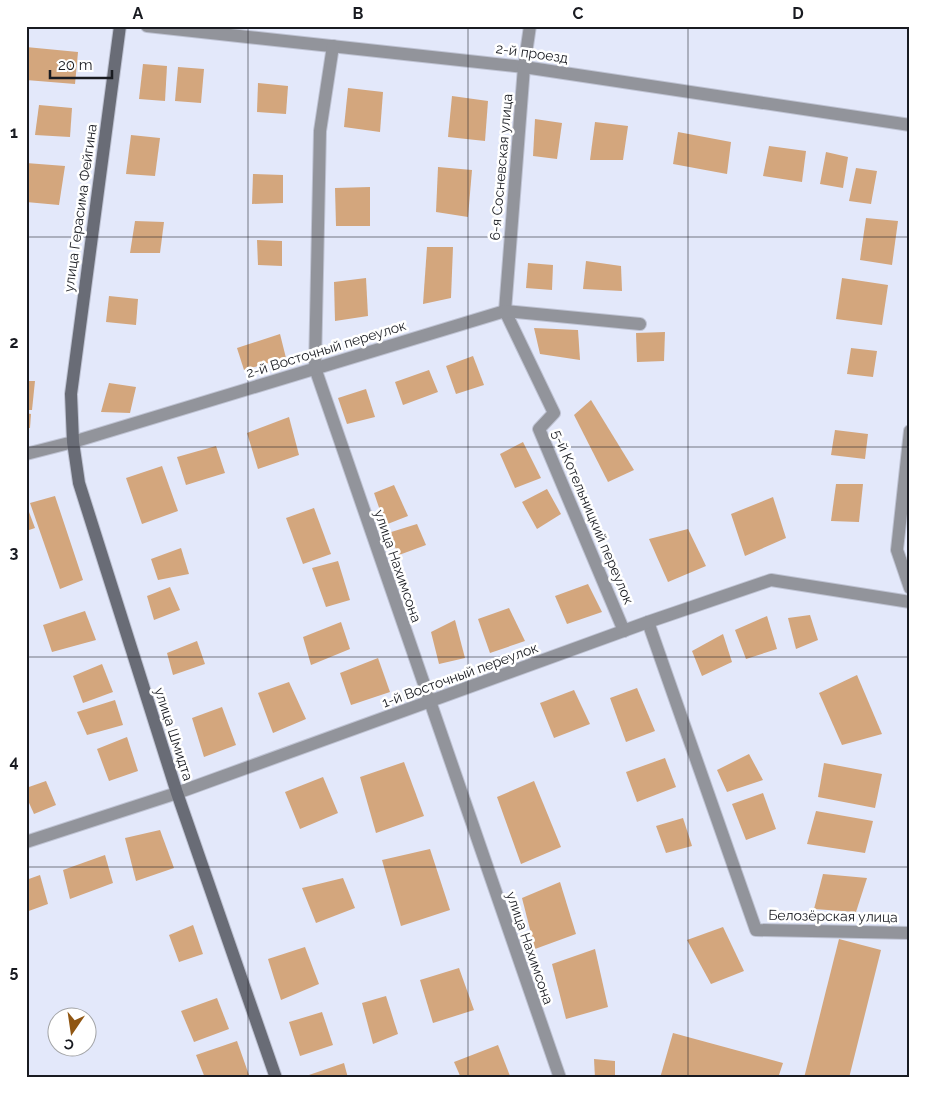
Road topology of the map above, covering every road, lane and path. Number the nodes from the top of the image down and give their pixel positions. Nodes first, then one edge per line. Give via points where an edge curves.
1 (120, 26) edge
2 (148, 26) edge
3 (530, 26) edge
4 (333, 46) junction
5 (524, 67) junction
6 (910, 125) edge
7 (505, 311) junction
8 (640, 324) dead end
9 (315, 368) junction
10 (71, 394) joint
11 (910, 431) edge
12 (73, 442) junction
13 (30, 451) edge
14 (910, 588) edge
15 (910, 602) edge
16 (648, 622) junction
17 (624, 631) junction
18 (429, 702) junction
19 (177, 793) junction
20 (26, 842) edge
21 (910, 933) edge
22 (276, 1078) edge
23 (560, 1078) edge

1 - 10 main road, улица Герасима Фейгина
2 - 4 street, 2-й проезд
3 - 5 street, 6-я Сосневская улица
4 - 5 street, 2-й проезд
4 - 9 street, улица Нахимсона via 320,131
5 - 6 street, 2-й проезд
5 - 7 street, 6-я Сосневская улица
7 - 8 street, 2-й Восточный переулок
7 - 9 street, 2-й Восточный переулок
7 - 17 street, 5-й Котельницкий переулок via 554,414 539,430
9 - 12 street, 2-й Восточный переулок
9 - 18 street, улица Нахимсона
10 - 12 main road, улица Шмидта
11 - 14 street via 897,550
12 - 13 street, 2-й Восточный переулок
12 - 19 main road, улица Шмидта via 78,484
15 - 16 street, 1-й Восточный переулок via 771,580
16 - 17 street, 1-й Восточный переулок
16 - 21 street, Белозёрская улица via 756,930
17 - 18 street, 1-й Восточный переулок
18 - 19 street, 1-й Восточный переулок
18 - 23 street, улица Нахимсона
19 - 20 street, 1-й Восточный переулок
19 - 22 main road, улица Шмидта

